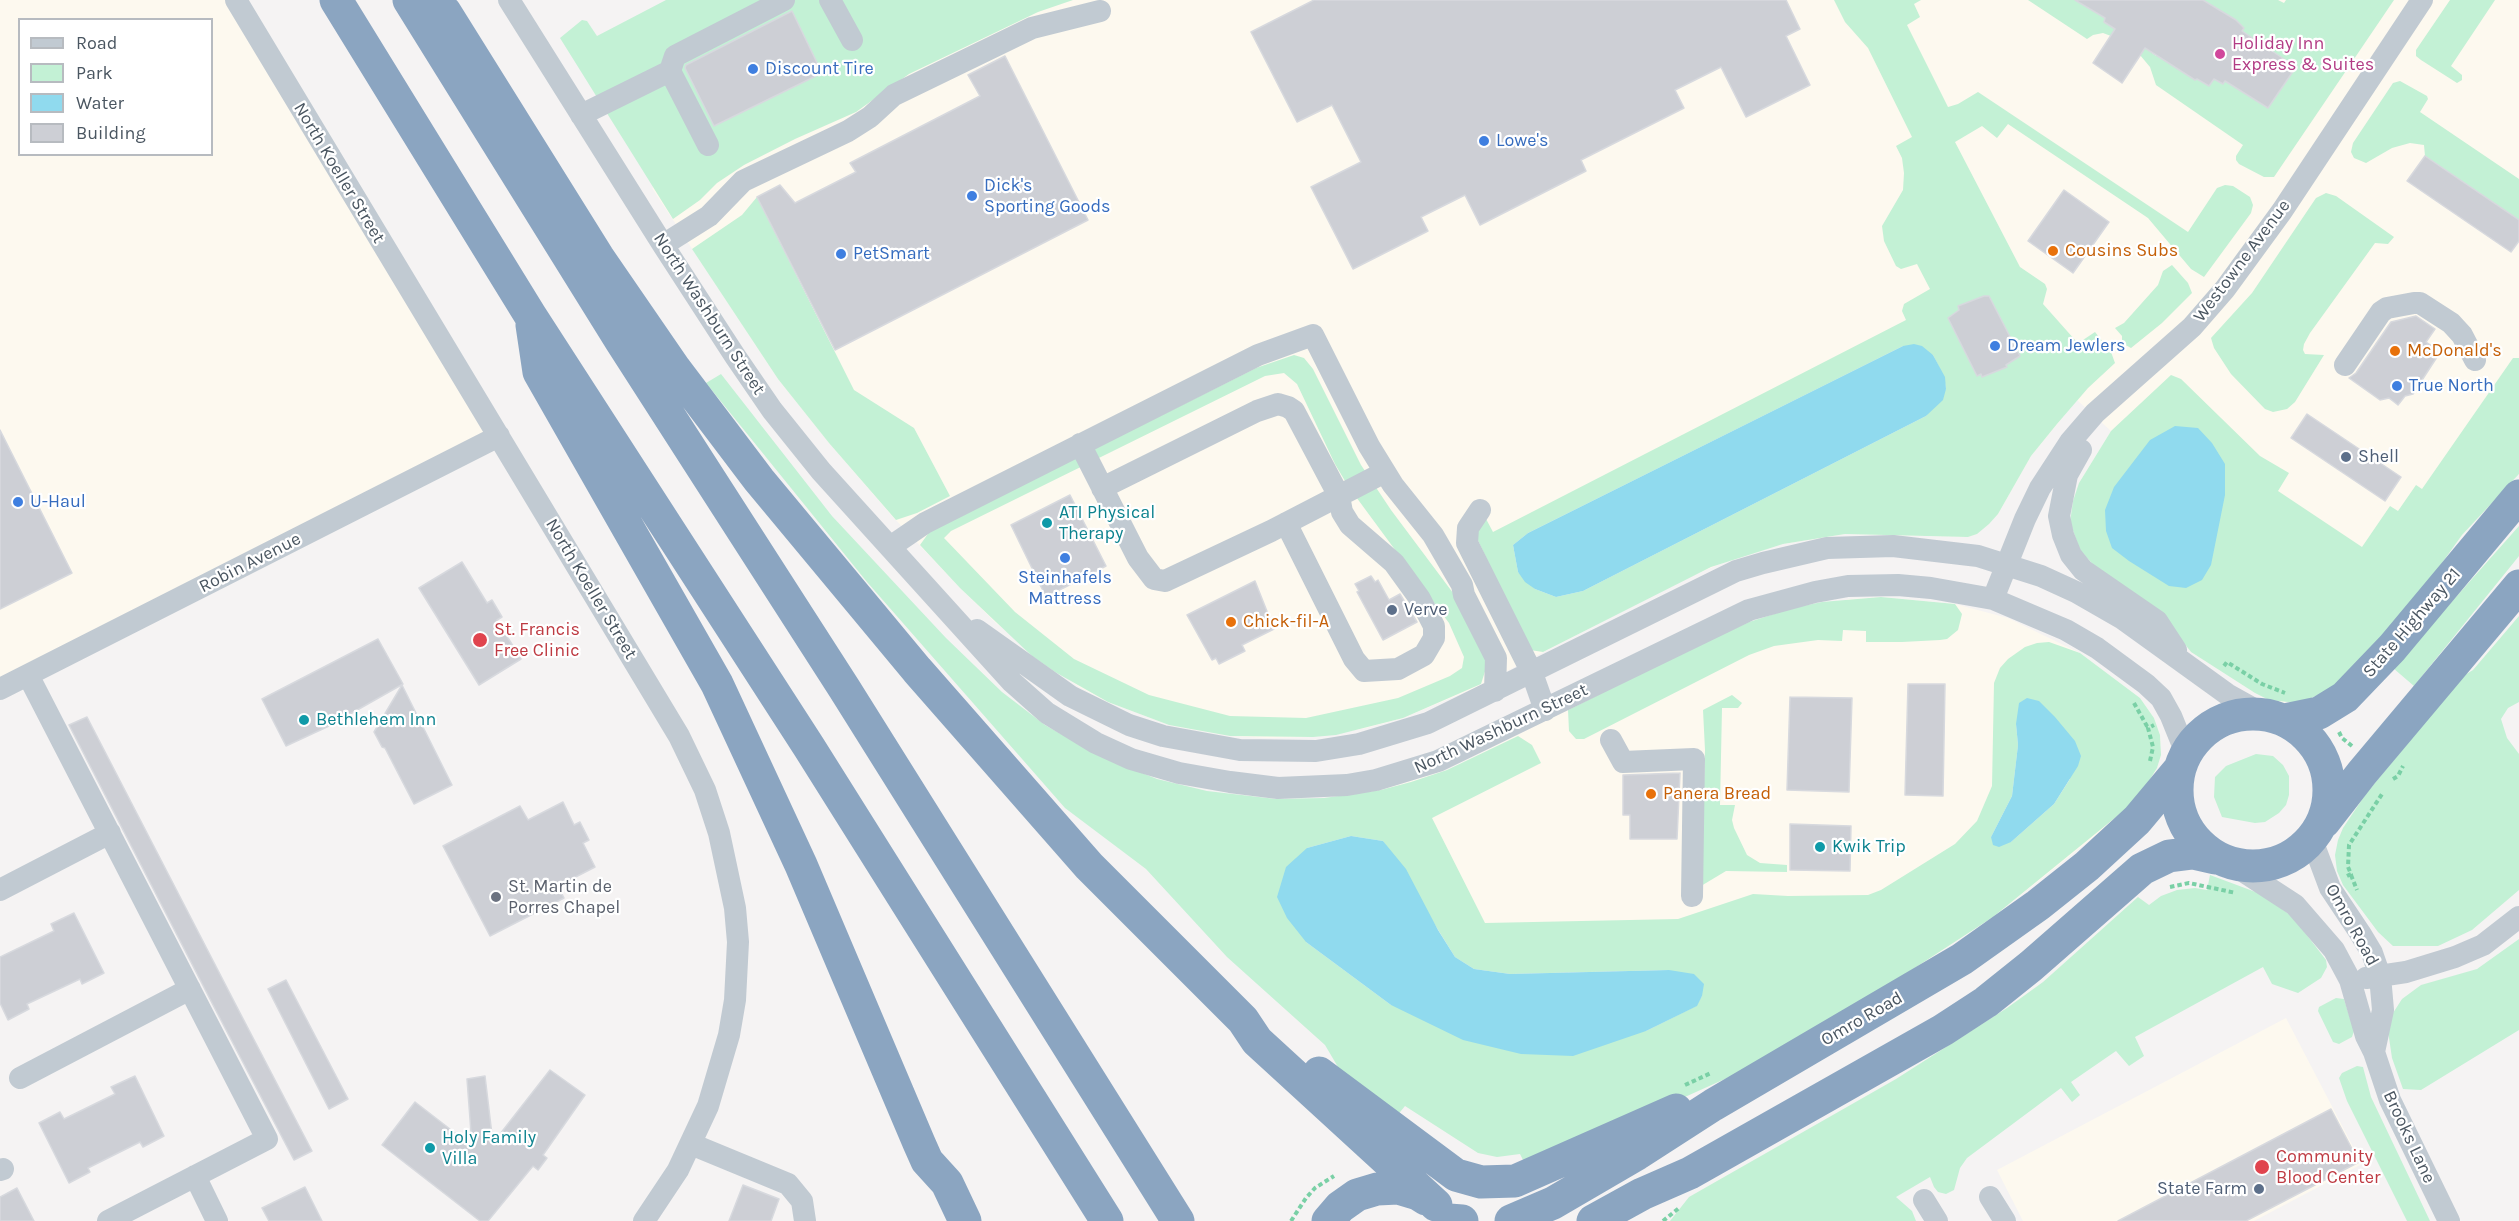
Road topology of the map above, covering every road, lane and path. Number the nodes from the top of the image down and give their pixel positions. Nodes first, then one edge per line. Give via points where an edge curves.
1 (236, 0) edge
2 (336, 0) edge
3 (409, 0) edge
4 (421, 0) edge
5 (509, 0) edge
6 (784, 0) edge
7 (830, 0) edge
8 (2422, 0) edge
9 (1100, 11) dead end
10 (852, 40) dead end
11 (670, 71) junction
12 (581, 115) junction
13 (708, 145) dead end
14 (663, 245) junction
15 (530, 315) junction
16 (2475, 360) dead end
17 (2345, 365) dead end
18 (2119, 392) junction
19 (499, 436) junction
20 (1080, 444) junction
21 (1385, 472) junction
22 (1102, 488) junction
23 (1339, 496) junction
24 (2519, 496) edge
25 (1286, 523) junction
26 (1433, 534) junction
27 (890, 547) junction
28 (2006, 564) junction
29 (2519, 586) edge
30 (1490, 590) junction
31 (1993, 599) junction
32 (942, 604) junction
33 (2181, 659) junction
34 (2220, 670) dead end
35 (1532, 673) junction
36 (28, 675) junction
37 (1502, 688) junction
38 (0, 689) edge
39 (2135, 706) dead end
40 (2279, 709) junction
41 (1545, 710) junction
42 (1524, 720) junction
43 (2158, 723) dead end
44 (2148, 728) junction
45 (2338, 730) dead end
46 (1611, 740) dead end
47 (2355, 749) dead end
48 (2171, 763) junction
49 (2384, 772) dead end
50 (110, 833) junction
51 (2316, 833) junction
52 (2223, 861) junction
53 (2340, 878) dead end
54 (2163, 889) dead end
55 (0, 890) edge
56 (1692, 896) dead end
57 (2245, 897) dead end
58 (2519, 917) edge
59 (2380, 976) junction
60 (2350, 980) junction
61 (190, 989) junction
62 (1243, 1020) junction
63 (2374, 1052) junction
64 (1714, 1072) dead end
65 (21, 1078) dead end
66 (1682, 1086) dead end
67 (1713, 1105) junction
68 (691, 1144) junction
69 (927, 1161) junction
70 (1690, 1173) junction
71 (195, 1176) junction
72 (1990, 1197) dead end
73 (1924, 1200) dead end
74 (1449, 1217) edge
75 (108, 1221) edge
76 (217, 1221) edge
77 (644, 1221) edge
78 (805, 1221) edge
79 (940, 1221) edge
80 (965, 1221) edge
81 (1107, 1221) edge
82 (1178, 1221) edge
83 (1328, 1221) edge
84 (1511, 1221) edge
85 (1593, 1221) edge
86 (1631, 1221) edge
87 (1937, 1221) edge
88 (2005, 1221) edge
89 (2449, 1221) edge

1 - 19 street, North Koeller Street
2 - 15 highway
3 - 82 highway
4 - 62 highway via 445,12 598,257 675,369 759,480 917,670 1089,867
5 - 12 street, North Washburn Street
6 - 11 street via 675,56
7 - 10 street
8 - 18 street, Westowne Avenue via 2225,290 2192,327
9 - 14 street via 1032,28 894,95 848,131 743,181 709,216
11 - 12 street
11 - 13 street
12 - 14 street, North Washburn Street
14 - 27 street, North Washburn Street via 772,410
15 - 69 highway via 539,372 717,684 796,855
15 - 81 highway via 809,747
16 - 17 street via 2451,323 2421,303 2414,303 2381,312
18 - 28 street, Westowne Avenue via 2095,413 2040,488
18 - 33 street via 2067,475 2059,516 2062,535 2083,570 2157,621
19 - 36 street, Robin Avenue
19 - 68 street, North Koeller Street via 680,736 705,790 719,833 735,908 735,1000 708,1106
20 - 21 street via 1258,355 1313,335
20 - 22 street
20 - 27 street via 925,523
21 - 23 street
21 - 26 street
22 - 23 street via 1278,404 1294,411
22 - 25 street via 1138,558 1154,579 1165,581
23 - 25 street
23 - 25 street via 1350,525 1394,563 1434,626 1434,638 1424,655 1398,669 1364,671 1353,659
24 - 40 highway, State Highway 21 via 2364,678 2328,709 2305,717
26 - 30 street
26 - 30 street via 1480,510 1468,528 1467,543
26 - 37 street via 1461,585 1482,604 1507,658
27 - 32 street, North Washburn Street
28 - 31 street, Westowne Avenue
28 - 33 street via 2076,591
28 - 35 street, North Washburn Street via 1978,556 1893,546 1849,546 1807,552 1712,582
29 - 51 highway
30 - 35 street
31 - 41 street, North Washburn Street via 1898,585 1848,586 1785,599 1749,610
31 - 48 street via 2066,630 2146,684 2167,708
32 - 37 street, North Washburn Street via 1049,683 1096,711 1162,736 1199,743 1277,752 1359,744 1428,723
32 - 42 street, North Washburn Street via 1012,682 1047,713 1131,759 1179,773 1278,788 1376,780 1430,764
33 - 40 street via 2227,694
34 - 40 path via 2227,662 2279,692
35 - 37 street, North Washburn Street
35 - 41 street
36 - 38 street, Robin Avenue
36 - 50 street
37 - 42 street
39 - 44 path
40 - 48 highway via 2218,722
40 - 51 highway via 2321,754 2329,777 2329,802
41 - 42 street, North Washburn Street
43 - 44 path
44 - 48 path via 2153,747
45 - 47 path
46 - 56 street via 1623,762 1694,759
48 - 52 highway via 2182,820 2196,842
48 - 67 highway, Omro Road via 2163,792 2121,835 2053,893 1908,992
49 - 53 path via 2392,779 2349,845 2351,874
50 - 55 street
50 - 61 street
51 - 52 highway via 2295,855 2275,864 2253,867
51 - 59 street, Omro Road via 2330,888 2366,943
52 - 60 street, Omro Road via 2274,890 2302,912 2334,950
52 - 70 highway, Omro Road via 2193,853 2169,856 2142,869 1986,1002
54 - 57 path via 2188,883
58 - 59 street, Omro Road via 2473,950 2414,970
59 - 60 street, Omro Road
59 - 63 street via 2383,1010
60 - 63 street, Brooks Lane
61 - 65 street
61 - 71 street via 267,1140
62 - 67 highway via 1456,1175 1481,1182 1515,1181 1675,1110
62 - 74 highway via 1257,1041
63 - 89 street, Brooks Lane via 2390,1100
64 - 66 path
67 - 84 highway, Omro Road via 1638,1154
68 - 77 street, North Koeller Street
68 - 78 street via 788,1184 802,1201
69 - 79 highway via 929,1186
69 - 80 highway via 947,1183
70 - 85 highway, Omro Road
70 - 86 highway
71 - 75 street
71 - 76 street
72 - 88 street
73 - 87 street
74 - 83 highway via 1418,1194 1398,1188 1357,1195

